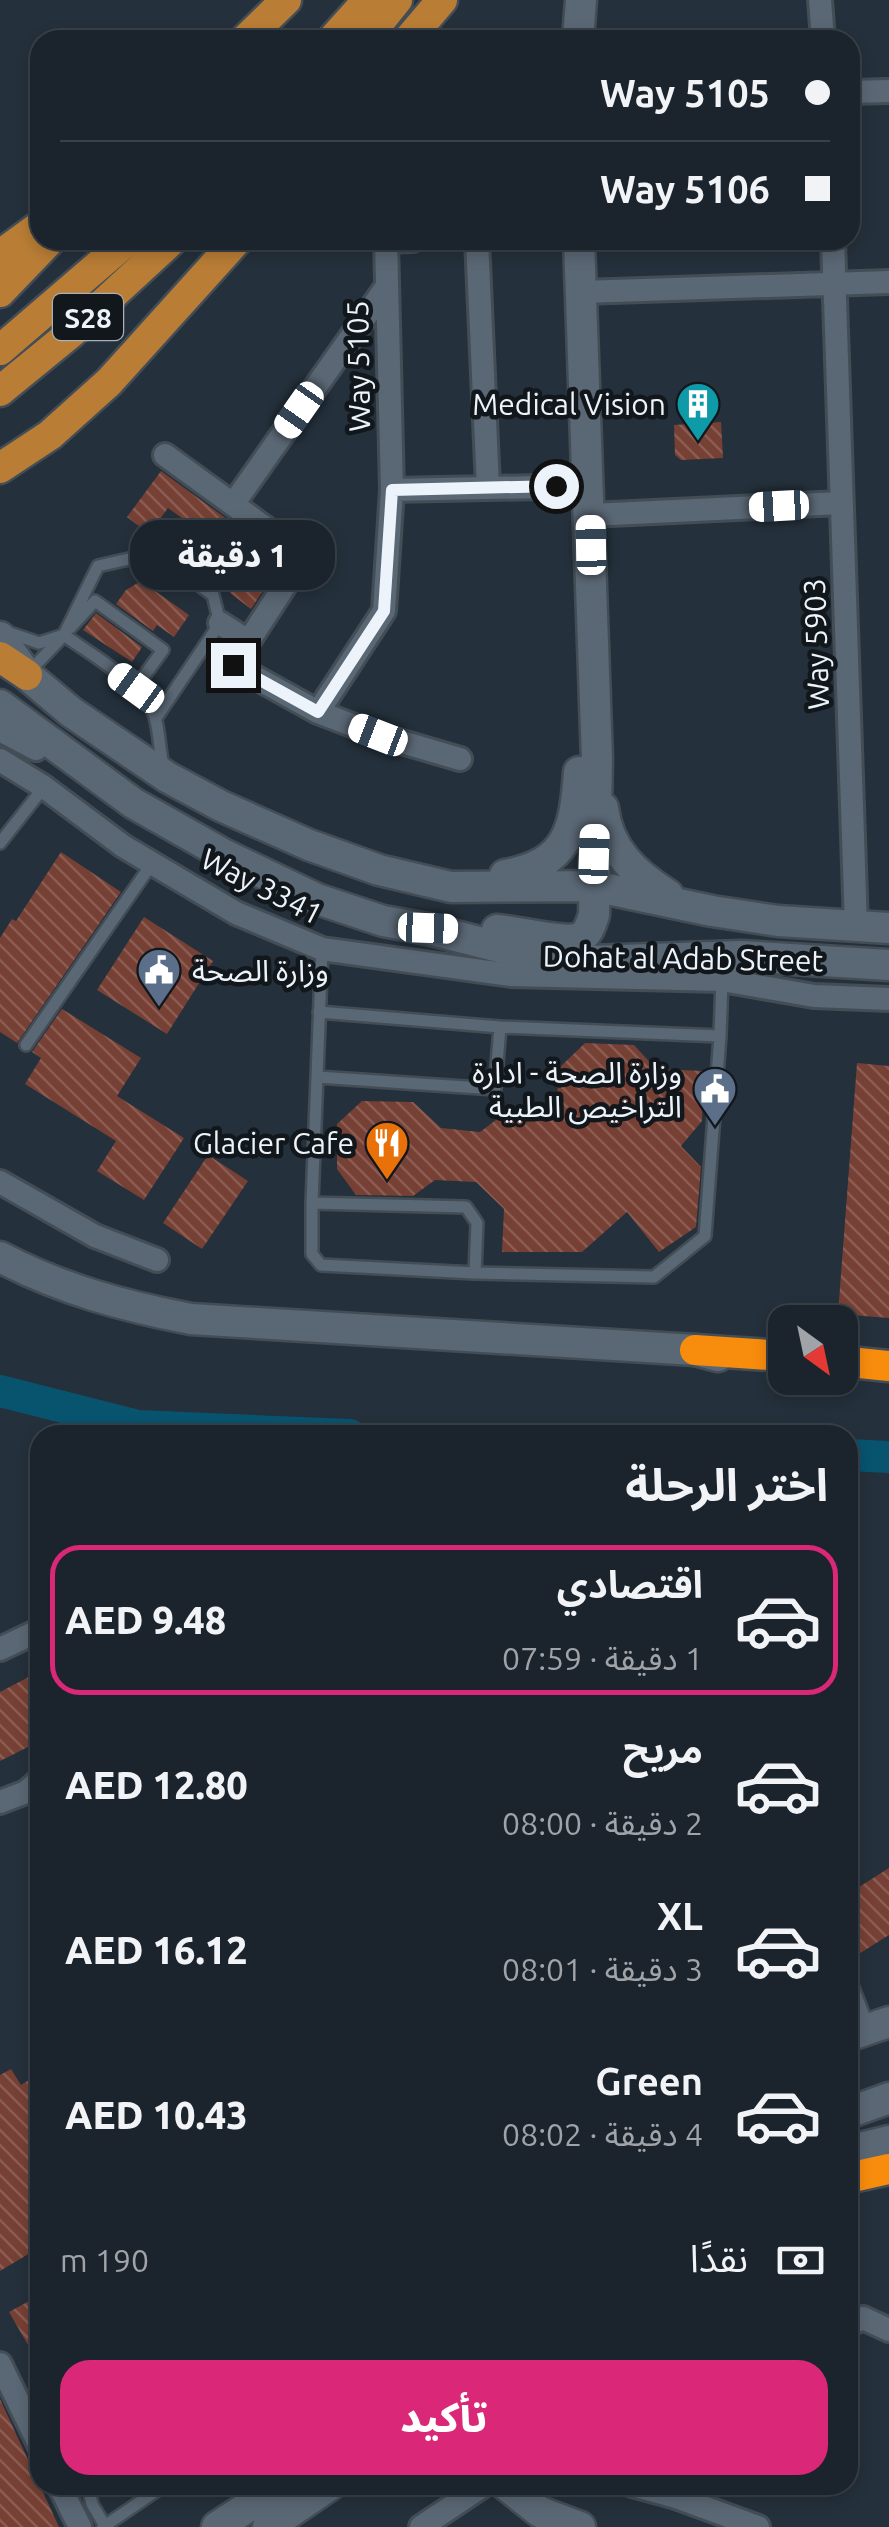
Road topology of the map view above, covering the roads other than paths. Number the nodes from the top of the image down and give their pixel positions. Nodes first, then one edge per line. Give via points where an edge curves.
1 (286, 0) edge
2 (368, 0) edge
3 (396, 0) edge
4 (442, 0) edge
5 (581, 0) edge
6 (820, 0) edge
7 (255, 30) edge
8 (341, 30) edge
9 (373, 30) edge
10 (416, 30) edge
11 (579, 30) edge
12 (822, 30) edge
13 (889, 91) edge
14 (860, 92) edge
15 (30, 236) edge
16 (30, 240) edge
17 (40, 250) edge
18 (116, 250) edge
19 (161, 250) edge
20 (228, 250) edge
21 (386, 250) edge
22 (477, 250) edge
23 (580, 250) edge
24 (833, 250) edge
25 (0, 256) edge
26 (0, 272) edge
27 (889, 282) edge
28 (835, 285) junction
29 (387, 286) junction
30 (0, 292) edge
31 (582, 292) junction
32 (179, 303) junction
33 (0, 350) edge
34 (0, 391) edge
35 (50, 435) junction
36 (0, 447) edge
37 (165, 455) dead end
38 (0, 468) edge
39 (488, 487) junction
40 (0, 488) edge
41 (392, 490) junction
42 (590, 500) junction
43 (234, 503) junction
44 (840, 504) junction
45 (592, 604) junction
46 (220, 623) junction
47 (0, 634) edge
48 (64, 635) junction
49 (246, 640) junction
50 (0, 657) edge
51 (27, 674) junction
52 (136, 688) junction
53 (0, 705) edge
54 (318, 712) junction
55 (156, 718) junction
56 (0, 727) edge
57 (51, 752) junction
58 (460, 759) dead end
59 (597, 759) junction
60 (0, 760) edge
61 (167, 777) junction
62 (44, 788) junction
63 (0, 842) edge
64 (154, 862) junction
65 (451, 886) junction
66 (593, 886) junction
67 (684, 905) junction
68 (856, 926) junction
69 (428, 928) junction
70 (889, 928) edge
71 (523, 933) junction
72 (322, 950) junction
73 (820, 960) junction
74 (889, 965) edge
75 (722, 980) junction
76 (814, 996) junction
77 (889, 999) edge
78 (320, 1012) junction
79 (500, 1027) junction
80 (720, 1036) junction
81 (26, 1045) dead end
82 (317, 1077) junction
83 (0, 1182) edge
84 (312, 1202) junction
85 (0, 1257) edge
86 (157, 1260) dead end
87 (474, 1273) junction
88 (768, 1348) edge
89 (858, 1349) edge
90 (694, 1350) junction
91 (889, 1352) edge
92 (768, 1355) edge
93 (858, 1363) edge
94 (889, 1366) edge
95 (768, 1367) edge
96 (858, 1377) edge
97 (889, 1380) edge
98 (30, 1635) edge
99 (0, 1649) edge
100 (30, 1789) edge
101 (0, 1802) edge
102 (858, 2001) edge
103 (869, 2029) edge
104 (889, 2098) edge
105 (858, 2109) edge
106 (889, 2140) edge
107 (858, 2148) edge
108 (889, 2169) edge
109 (858, 2176) edge
110 (858, 2321) edge
111 (889, 2330) edge
112 (0, 2364) edge
113 (30, 2426) edge
114 (64, 2495) edge
115 (90, 2495) edge
116 (149, 2495) edge
117 (262, 2495) edge
118 (315, 2495) edge
119 (469, 2495) edge
120 (519, 2495) edge
121 (669, 2495) edge
122 (680, 2495) edge
123 (676, 2497) junction
124 (237, 2508) edge
125 (104, 2526) edge
126 (80, 2527) edge
127 (268, 2527) edge
128 (421, 2527) edge
129 (580, 2527) edge
130 (758, 2527) edge

1 - 7 main road
2 - 8 main road
3 - 9 main road
4 - 10 main road
5 - 11 main road
6 - 12 street
13 - 14 street
15 - 25 main road
16 - 26 main road
17 - 30 main road
18 - 33 main road, S28
19 - 34 main road, S28
20 - 32 main road
21 - 29 street, Way 5105
22 - 39 street
23 - 31 main road
24 - 28 street, Way 5903
27 - 28 street
28 - 31 street
28 - 44 street, Way 5903
29 - 41 street, Way 5105
29 - 43 street
31 - 42 main road
32 - 35 main road
32 - 36 main road via 39,424
35 - 38 main road
35 - 40 main road
37 - 43 street
39 - 41 street
39 - 42 street
41 - 54 street, Way 5105 via 384,611
42 - 44 street
42 - 45 main road
43 - 49 street via 304,556
44 - 68 street, Way 5903
45 - 59 main road
45 - 65 main road via 579,777 567,842 532,870
46 - 48 lane via 213,594 155,553 98,566
46 - 49 street
46 - 55 lane
47 - 48 lane via 39,644
47 - 51 main road, Dohat al Adab Street
48 - 51 lane
48 - 52 lane
48 - 52 lane via 95,602 163,650
49 - 54 street via 233,665
50 - 51 main road
51 - 61 main road, Dohat al Adab Street via 86,724
52 - 55 lane
53 - 57 main road, Dohat al Adab Street
54 - 58 street
55 - 61 lane
56 - 57 main road
57 - 69 main road, Dohat al Adab Street via 223,854 317,899
59 - 66 main road
59 - 67 main road via 604,820 616,848 638,875
60 - 62 street, Way 3341
61 - 65 main road, Dohat al Adab Street via 308,845 411,880
62 - 63 lane
62 - 64 street, Way 3341
64 - 72 street, Way 3341 via 236,913
64 - 81 lane
65 - 66 main road, Dohat al Adab Street
65 - 71 main road via 486,896 562,898 576,909 565,928
66 - 67 main road, Dohat al Adab Street
66 - 71 main road via 594,916 582,937
67 - 68 main road, Dohat al Adab Street
68 - 70 main road, Dohat al Adab Street
69 - 71 main road
69 - 73 main road, Dohat al Adab Street via 542,958
72 - 75 street, Way 3341 via 511,975
72 - 78 lane
73 - 74 main road, Dohat al Adab Street
73 - 76 street
75 - 76 street, Way 3341
75 - 80 lane
76 - 77 street, Way 3341
78 - 79 lane
78 - 82 lane
79 - 80 lane
79 - 82 lane via 495,1089
80 - 87 lane via 705,1236 654,1277
82 - 84 lane
83 - 86 street via 95,1236
84 - 87 lane via 312,1254 321,1265
84 - 87 lane via 466,1207 477,1223
85 - 90 main road via 125,1307 190,1319
88 - 90 highway
89 - 91 highway
90 - 92 highway
90 - 95 main road
93 - 94 highway
96 - 97 main road
98 - 99 street
100 - 101 street
102 - 103 lane
104 - 105 main road
106 - 107 main road
108 - 109 highway
110 - 111 street
112 - 113 street
114 - 126 street
115 - 125 lane
116 - 125 lane
117 - 124 main road
118 - 127 main road
119 - 128 street
120 - 129 main road via 540,2512
121 - 123 street
122 - 123 street
123 - 130 street

